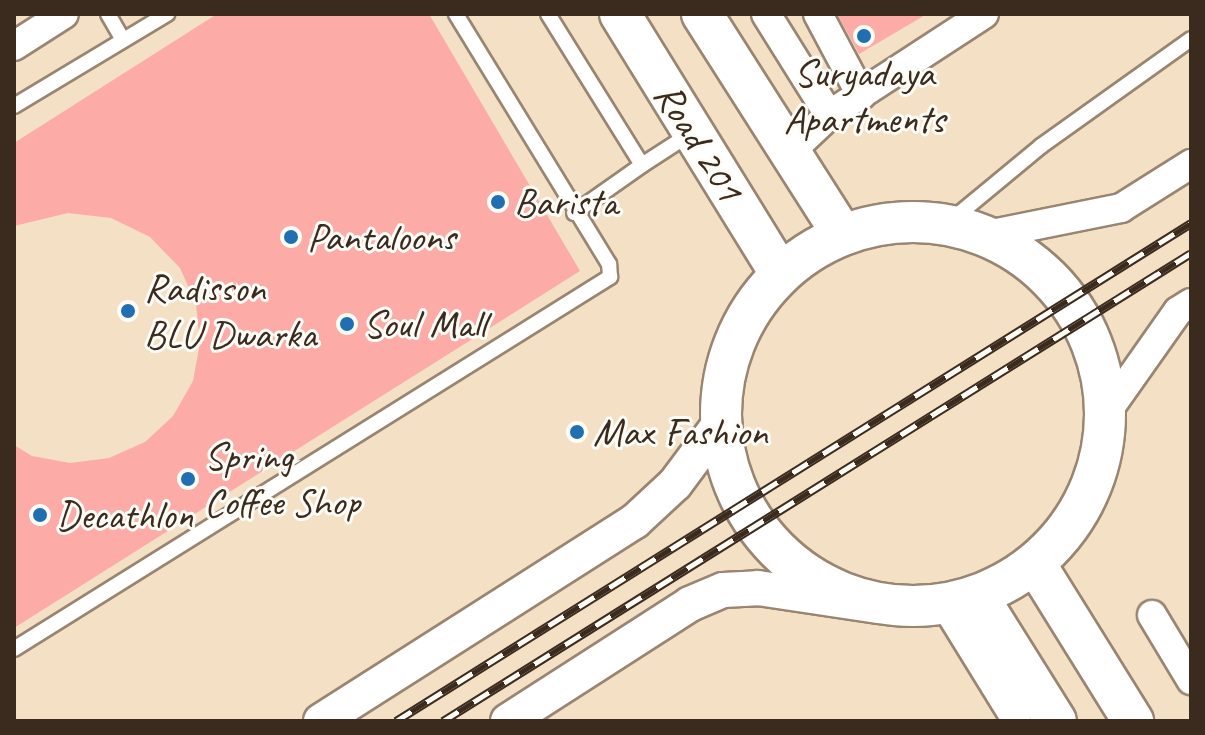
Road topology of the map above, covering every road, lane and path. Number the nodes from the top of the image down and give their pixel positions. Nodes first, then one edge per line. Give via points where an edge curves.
1 (64, 14) edge
2 (108, 14) edge
3 (167, 14) edge
4 (456, 14) edge
5 (548, 14) edge
6 (620, 14) edge
7 (702, 14) edge
8 (766, 14) edge
9 (818, 14) edge
10 (984, 14) edge
11 (1191, 39) edge
12 (123, 40) junction
13 (14, 46) edge
14 (861, 95) junction
15 (14, 106) edge
16 (829, 115) junction
17 (693, 132) junction
18 (790, 152) junction
19 (1191, 164) edge
20 (642, 165) junction
21 (574, 213) junction
22 (965, 229) junction
23 (842, 234) junction
24 (779, 271) junction
25 (1191, 303) edge
26 (1104, 416) junction
27 (722, 421) junction
28 (1036, 565) junction
29 (963, 602) junction
30 (878, 606) junction
31 (1152, 615) dead end
32 (14, 649) edge
33 (1191, 680) edge
34 (321, 721) edge
35 (508, 721) edge
36 (1017, 721) edge
37 (1056, 721) edge
38 (1133, 721) edge

1 - 13 street
2 - 12 lane
3 - 12 lane
4 - 21 lane
5 - 20 lane
6 - 17 main road, Road 201
7 - 18 main road, Road 201
8 - 16 street
9 - 14 street
10 - 14 street
11 - 22 lane via 1041,146
12 - 15 lane
14 - 16 street
16 - 18 street
17 - 20 lane
17 - 24 main road, Road 201
18 - 23 main road, Road 201
19 - 22 street via 1121,208
20 - 21 lane
21 - 32 lane via 609,264 610,277 601,287
22 - 23 main road via 882,222
22 - 26 main road via 1012,247 1073,303 1103,374
23 - 24 main road
24 - 27 main road via 750,310 722,380
25 - 26 street via 1178,311
26 - 28 main road via 1104,449 1079,515
27 - 30 main road via 723,452 753,526 813,582
27 - 34 street via 675,484 635,521
28 - 29 main road
28 - 38 main road
29 - 30 main road
29 - 36 street
29 - 37 main road
30 - 35 street via 758,588 723,590 690,604
31 - 33 street

